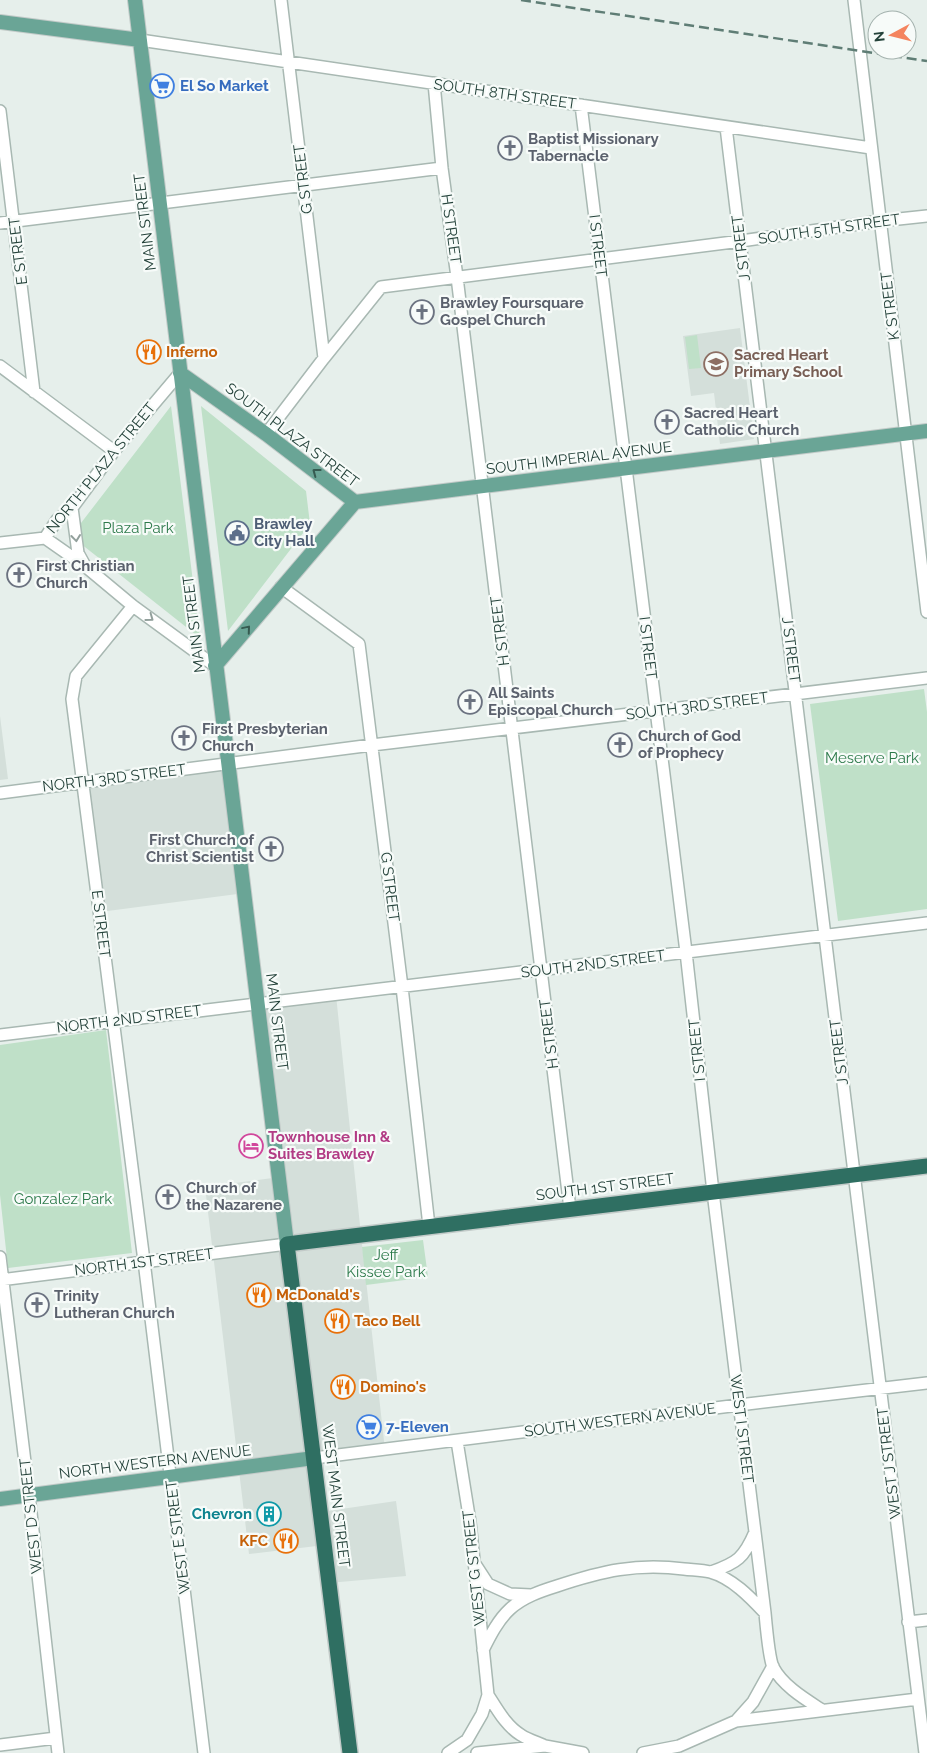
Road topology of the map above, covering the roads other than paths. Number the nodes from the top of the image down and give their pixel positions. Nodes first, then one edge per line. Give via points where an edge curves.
1 (135, 0) edge
2 (281, 0) edge
3 (854, 0) edge
4 (0, 22) edge
5 (140, 40) junction
6 (289, 62) junction
7 (434, 83) junction
8 (581, 105) junction
9 (0, 119) edge
10 (726, 126) junction
11 (871, 148) junction
12 (442, 168) junction
13 (303, 184) junction
14 (159, 204) junction
15 (927, 216) edge
16 (880, 220) junction
17 (14, 221) junction
18 (0, 223) edge
19 (741, 242) junction
20 (600, 259) junction
21 (457, 276) junction
22 (324, 358) junction
23 (0, 366) edge
24 (180, 373) junction
25 (34, 392) junction
26 (927, 431) edge
27 (266, 434) junction
28 (906, 434) junction
29 (114, 451) junction
30 (766, 451) junction
31 (626, 468) junction
32 (483, 486) junction
33 (355, 502) junction
34 (72, 508) junction
35 (45, 538) junction
36 (0, 543) edge
37 (924, 556) edge
38 (85, 566) junction
39 (282, 587) junction
40 (133, 606) junction
41 (927, 612) edge
42 (215, 666) junction
43 (927, 678) edge
44 (796, 695) junction
45 (656, 711) junction
46 (512, 728) junction
47 (372, 745) junction
48 (228, 763) junction
49 (83, 781) junction
50 (0, 793) edge
51 (927, 923) edge
52 (825, 936) junction
53 (686, 952) junction
54 (541, 970) junction
55 (402, 987) junction
56 (258, 1004) junction
57 (113, 1020) junction
58 (0, 1035) edge
59 (927, 1166) edge
60 (854, 1174) junction
61 (713, 1192) junction
62 (570, 1210) junction
63 (430, 1226) junction
64 (287, 1244) junction
65 (0, 1257) edge
66 (144, 1261) junction
67 (1, 1280) edge
68 (927, 1383) edge
69 (880, 1389) junction
70 (739, 1405) junction
71 (457, 1441) junction
72 (314, 1458) junction
73 (170, 1476) junction
74 (29, 1495) junction
75 (0, 1499) edge
76 (755, 1531) junction
77 (473, 1560) junction
78 (711, 1572) junction
79 (531, 1595) junction
80 (765, 1613) junction
81 (927, 1620) edge
82 (908, 1622) junction
83 (483, 1650) junction
84 (773, 1666) junction
85 (488, 1695) junction
86 (918, 1699) junction
87 (822, 1710) junction
88 (736, 1721) junction
89 (56, 1738) junction
90 (0, 1745) edge
91 (545, 1746) junction
92 (676, 1749) edge
93 (58, 1753) edge
94 (204, 1753) edge
95 (350, 1753) edge
96 (448, 1753) edge
97 (477, 1753) edge
98 (583, 1753) edge
99 (643, 1753) edge
100 (925, 1753) edge

1 - 5 main road, MAIN STREET
2 - 6 street, G STREET
3 - 11 street, K STREET
4 - 5 main road
5 - 6 street, SOUTH 8TH STREET
5 - 14 main road, MAIN STREET
6 - 7 street, SOUTH 8TH STREET
6 - 13 street, G STREET
7 - 8 street, SOUTH 8TH STREET
7 - 12 street, H STREET
8 - 10 street, SOUTH 8TH STREET
8 - 20 street, I STREET
9 - 17 street, E STREET
10 - 11 street, SOUTH 8TH STREET
10 - 19 street, J STREET
11 - 16 street, K STREET
12 - 13 street
12 - 21 street, H STREET
13 - 14 street
13 - 22 street, G STREET
14 - 17 street
14 - 24 main road, MAIN STREET
15 - 16 street, SOUTH 5TH STREET
16 - 19 street, SOUTH 5TH STREET
16 - 28 street, K STREET
17 - 18 street
17 - 25 street, E STREET
19 - 20 street, SOUTH 5TH STREET
19 - 30 street, J STREET
20 - 21 street, SOUTH 5TH STREET
20 - 31 street, I STREET
21 - 22 street, SOUTH 5TH STREET via 380,287
21 - 32 street, H STREET
22 - 27 street, SOUTH 5TH STREET
23 - 25 street
24 - 27 main road, SOUTH PLAZA STREET
24 - 29 street, NORTH PLAZA STREET
24 - 42 main road, MAIN STREET
25 - 29 street
26 - 28 main road, SOUTH IMPERIAL AVENUE
33 -> 27 main road, SOUTH PLAZA STREET
28 - 30 main road, SOUTH IMPERIAL AVENUE
28 - 37 street, K STREET
29 - 34 street, NORTH PLAZA STREET
30 - 31 main road, SOUTH IMPERIAL AVENUE
30 - 44 street, J STREET
31 - 32 main road, SOUTH IMPERIAL AVENUE
31 - 45 street, I STREET
32 - 33 main road, SOUTH IMPERIAL AVENUE
32 - 46 street, H STREET
33 - 39 main road, SOUTH PLAZA STREET
34 - 35 street, NORTH PLAZA STREET via 57,520
34 -> 38 street via 78,553
35 - 36 street
35 - 38 street, NORTH PLAZA STREET
37 - 41 street, K STREET
38 - 40 street, NORTH PLAZA STREET
42 -> 39 main road, SOUTH PLAZA STREET
39 - 47 street, G STREET via 359,644
40 -> 42 street, NORTH PLAZA STREET
40 - 49 street, E STREET via 76,676 72,700
42 - 48 main road, MAIN STREET
43 - 44 street, SOUTH 3RD STREET
44 - 45 street, SOUTH 3RD STREET
44 - 52 street, J STREET
45 - 46 street, SOUTH 3RD STREET
45 - 53 street, I STREET
46 - 47 street, SOUTH 3RD STREET
46 - 54 street, H STREET
47 - 48 street, SOUTH 3RD STREET
47 - 55 street, G STREET
48 - 49 street, NORTH 3RD STREET
48 - 56 main road, MAIN STREET
49 - 50 street, NORTH 3RD STREET
49 - 57 street, E STREET
51 - 52 street, SOUTH 2ND STREET
52 - 53 street, SOUTH 2ND STREET
52 - 60 street, J STREET
53 - 54 street, SOUTH 2ND STREET
53 - 61 street, I STREET
54 - 55 street, SOUTH 2ND STREET
54 - 62 street, H STREET
55 - 56 street, SOUTH 2ND STREET
55 - 63 street, G STREET
56 - 57 street, NORTH 2ND STREET
56 - 64 main road, MAIN STREET
57 - 58 street, NORTH 2ND STREET
57 - 66 street, E STREET
59 - 60 highway, SOUTH 1ST STREET
60 - 61 highway, SOUTH 1ST STREET
60 - 69 street, WEST J STREET
61 - 62 highway, SOUTH 1ST STREET
61 - 70 street, WEST I STREET
62 - 63 highway, SOUTH 1ST STREET
63 - 64 highway, SOUTH 1ST STREET
64 - 66 street, NORTH 1ST STREET
64 - 72 highway, WEST MAIN STREET
65 - 67 street, WEST D STREET
66 - 67 street, NORTH 1ST STREET
66 - 73 street, WEST E STREET
67 - 74 street, WEST D STREET
68 - 69 street, SOUTH WESTERN AVENUE
69 - 70 street, SOUTH WESTERN AVENUE
69 - 82 street, WEST J STREET
70 - 71 street, SOUTH WESTERN AVENUE
70 - 76 street, WEST I STREET
71 - 72 street, SOUTH WESTERN AVENUE
71 - 77 street, WEST G STREET
72 - 73 main road, NORTH WESTERN AVENUE
72 - 95 highway, WEST MAIN STREET
73 - 74 main road, NORTH WESTERN AVENUE
73 - 94 street, WEST E STREET
74 - 75 main road, NORTH WESTERN AVENUE
74 - 89 street, WEST D STREET
76 - 78 street via 748,1550 732,1565
76 - 80 street, WEST I STREET
77 - 79 street via 488,1584 510,1594
77 - 83 street, WEST G STREET
78 - 79 street via 653,1566 618,1569 592,1574
78 - 80 street via 729,1581
79 - 83 street via 510,1609 495,1626
80 - 84 street, WEST I STREET
81 - 82 street
82 - 86 street, WEST J STREET
83 - 85 street, WEST G STREET
84 - 87 street via 802,1698
84 - 88 street via 753,1702
85 - 91 street, WEST G STREET via 516,1731
85 - 96 street, WEST G STREET via 482,1714 467,1740
86 - 87 street
86 - 100 street, WEST J STREET
87 - 88 street
88 - 92 street
89 - 90 street
89 - 93 street, WEST D STREET
91 - 97 street
91 - 98 street
92 - 99 street

